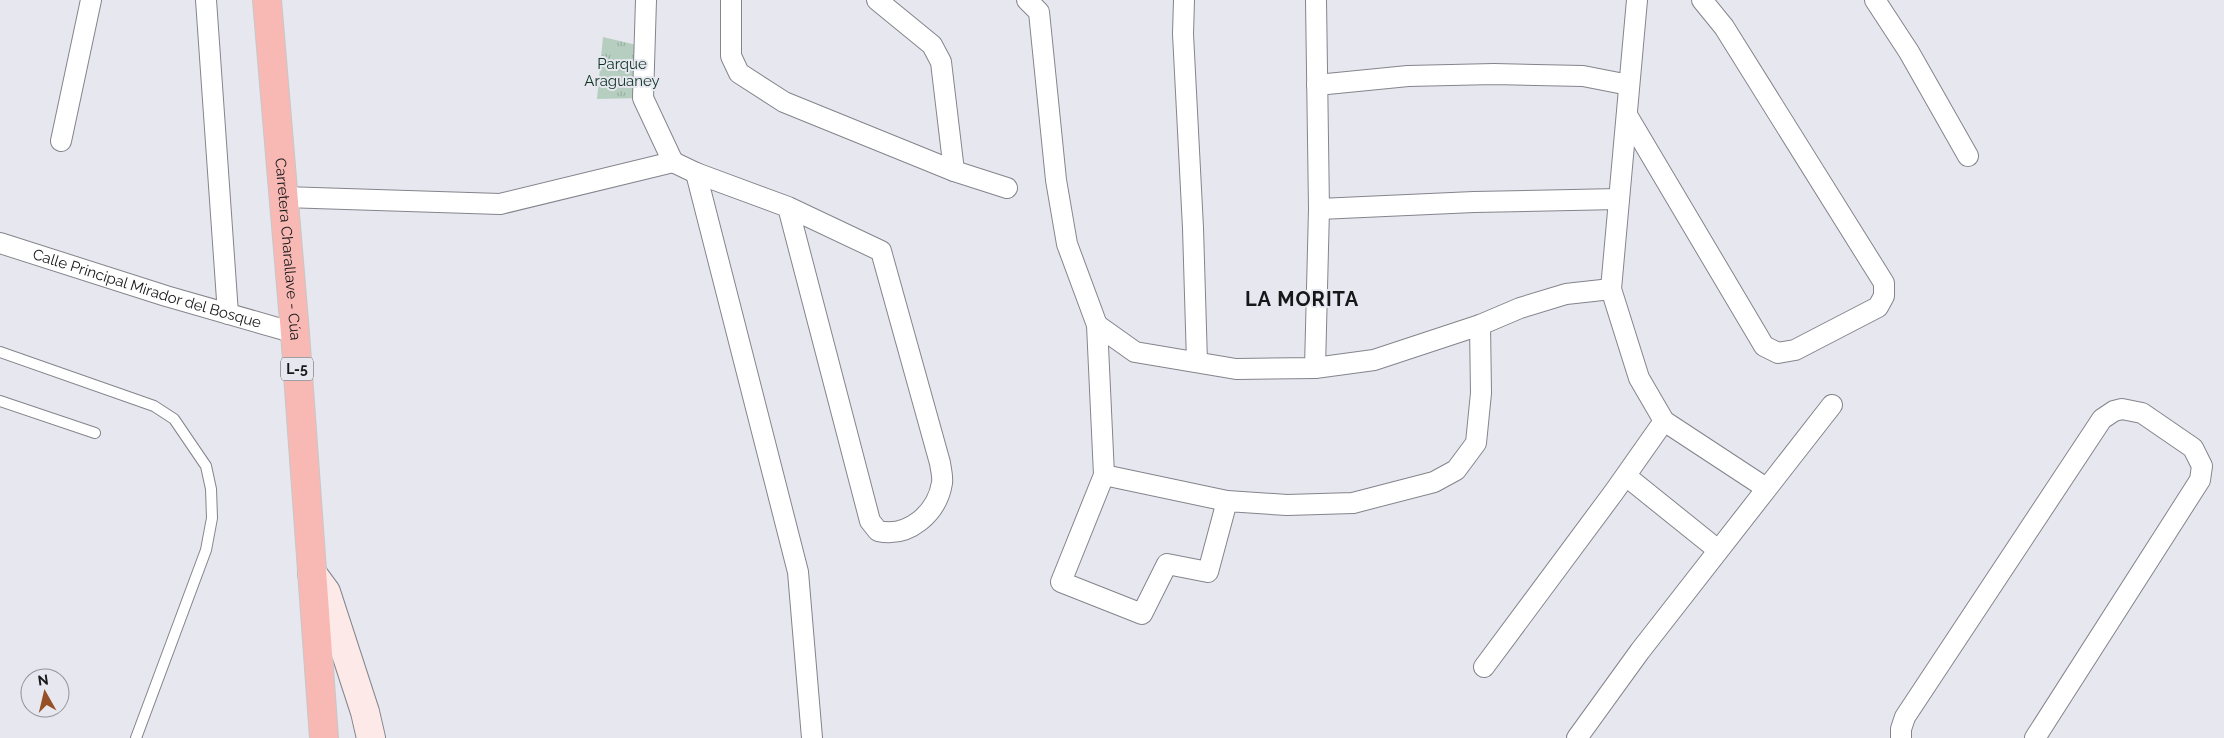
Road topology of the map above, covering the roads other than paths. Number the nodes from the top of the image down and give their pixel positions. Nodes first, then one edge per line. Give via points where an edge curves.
1 (91, 0) edge
2 (206, 0) edge
3 (268, 0) edge
4 (646, 0) edge
5 (731, 0) edge
6 (877, 0) edge
7 (1028, 0) edge
8 (1184, 0) edge
9 (1316, 0) edge
10 (1637, 0) edge
11 (1702, 0) edge
12 (1875, 0) edge
13 (1317, 85) junction
14 (1629, 85) junction
15 (1626, 115) junction
16 (61, 141) dead end
17 (1968, 156) dead end
18 (673, 162) junction
19 (954, 170) junction
20 (696, 173) junction
21 (1007, 188) dead end
22 (284, 197) junction
23 (1619, 200) junction
24 (788, 208) junction
25 (1319, 210) junction
26 (0, 243) edge
27 (1611, 288) junction
28 (228, 314) junction
29 (1097, 325) junction
30 (1480, 325) junction
31 (295, 333) junction
32 (0, 352) edge
33 (1197, 362) junction
34 (1315, 368) junction
35 (0, 401) edge
36 (1832, 405) dead end
37 (1664, 421) junction
38 (96, 433) dead end
39 (1104, 475) junction
40 (1626, 476) junction
41 (1766, 488) junction
42 (1227, 501) junction
43 (1718, 550) junction
44 (312, 573) junction
45 (1484, 667) dead end
46 (136, 738) edge
47 (324, 738) edge
48 (371, 738) edge
49 (812, 738) edge
50 (1577, 738) edge
51 (1901, 738) edge
52 (2035, 738) edge

1 - 16 street
2 - 28 street
3 - 22 highway, Carretera Charallave - Cúa / L-5
4 - 18 street via 643,98
5 - 19 street via 731,56 739,74 784,102
6 - 19 street via 932,45 941,62
7 - 29 street via 1039,12 1056,180 1067,244
8 - 33 street
9 - 13 street
10 - 14 street
11 - 15 street via 1724,28 1884,284 1884,296 1878,307 1795,350 1778,353 1764,346
12 - 17 street
13 - 14 street via 1408,76 1494,74 1583,76
13 - 25 street
14 - 15 street
15 - 23 street
18 - 20 street
18 - 22 street via 500,204
19 - 21 street
20 - 24 street
20 - 49 street via 798,572
22 - 31 highway, Carretera Charallave - Cúa / L-5
23 - 25 street via 1474,202
23 - 27 street
24 - 24 street via 870,521 878,531 901,532 924,518 935,504 943,480 881,250
25 - 34 street
26 - 28 street, Calle Principal Mirador del Bosque
27 - 30 street via 1566,294
27 - 37 street via 1639,378
28 - 31 street, Calle Principal Mirador del Bosque
29 - 33 street via 1135,352
29 - 39 street
30 - 34 street via 1374,360
30 - 42 street via 1481,393 1476,443 1456,470 1434,482 1352,503 1287,505
31 - 44 highway, Carretera Charallave - Cúa / L-5
32 - 46 lane via 154,406 174,419 206,466 212,489 212,518 206,550
33 - 34 street via 1236,369
35 - 38 lane
36 - 41 street
37 - 40 street
37 - 41 street
39 - 42 street
39 - 42 street via 1061,582 1142,614 1167,564 1208,572
40 - 43 street
40 - 45 street
41 - 43 street
43 - 50 street
44 - 47 highway, Carretera Charallave - Cúa / L-5
44 - 48 street via 326,592
51 - 52 street via 1905,717 2102,420 2114,411 2136,410 2194,448 2202,466 2200,480

